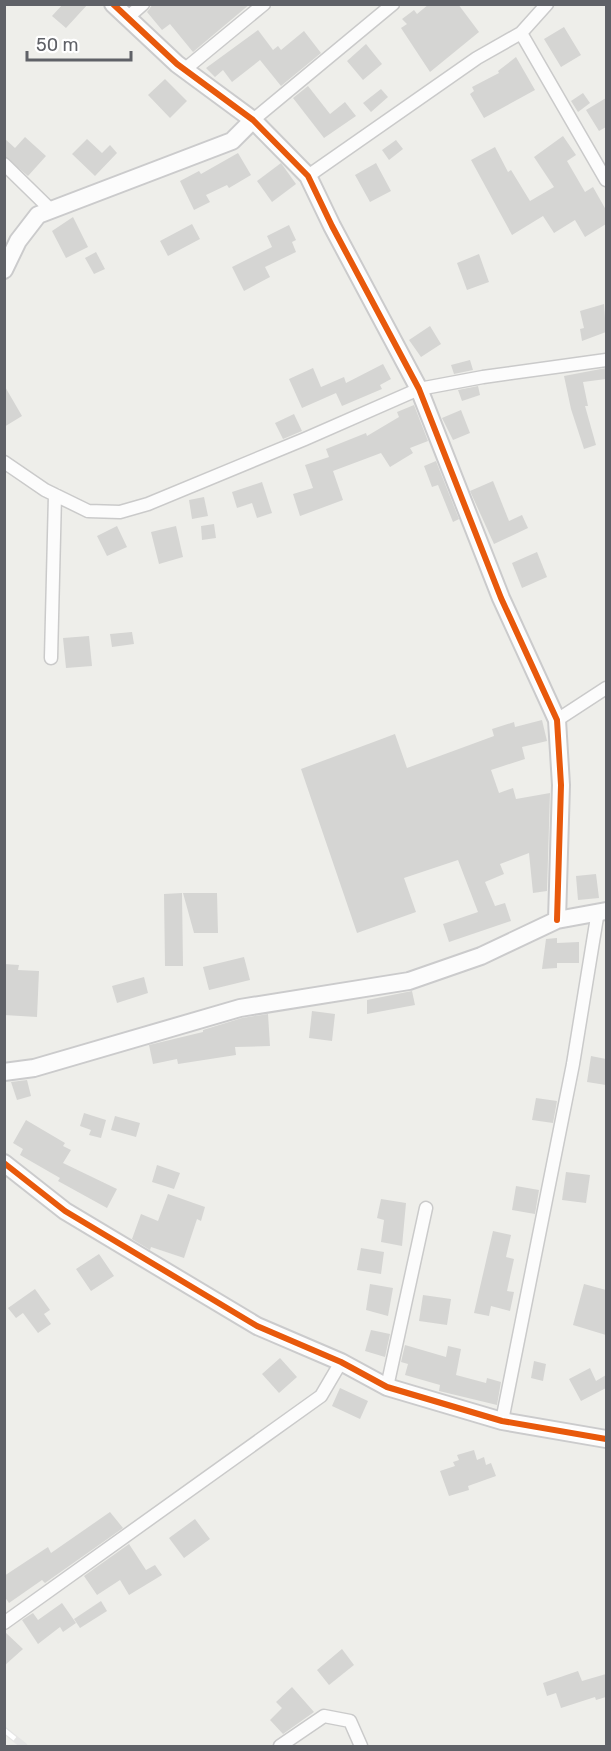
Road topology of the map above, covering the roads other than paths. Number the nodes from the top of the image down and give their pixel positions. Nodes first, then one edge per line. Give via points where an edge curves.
1 (113, 4) edge
2 (143, 4) edge
3 (264, 4) edge
4 (393, 4) edge
5 (547, 4) edge
6 (127, 18) junction
7 (521, 33) junction
8 (184, 70) junction
9 (254, 120) junction
10 (4, 164) edge
11 (308, 176) junction
12 (606, 180) edge
13 (50, 209) junction
14 (4, 270) edge
15 (606, 360) edge
16 (420, 389) junction
17 (4, 462) edge
18 (55, 495) junction
19 (51, 658) dead end
20 (606, 688) edge
21 (557, 720) junction
22 (602, 911) edge
23 (557, 920) junction
24 (4, 1072) edge
25 (4, 1163) edge
26 (426, 1208) dead end
27 (341, 1362) junction
28 (387, 1387) junction
29 (502, 1421) junction
30 (606, 1439) edge
31 (4, 1623) edge
32 (280, 1746) edge
33 (361, 1746) edge

1 - 6 street
2 - 6 street
3 - 8 street
4 - 9 street
5 - 7 street
6 - 8 street
7 - 11 street via 477,58
7 - 12 street
8 - 9 street
9 - 11 street
9 - 13 street via 232,141
10 - 13 street
11 - 16 street
13 - 14 street via 38,215 18,241
15 - 16 street
16 - 18 street via 148,504 120,512 88,512
16 - 21 street via 501,598
17 - 18 street
18 - 19 street
20 - 21 street
21 - 23 street via 561,785
22 - 23 street
22 - 29 street
23 - 24 street via 481,956 409,981 240,1008 34,1068
25 - 27 street via 65,1211 257,1326
26 - 28 street
27 - 28 street
27 - 31 street via 321,1396
28 - 29 street
29 - 30 street
32 - 33 street via 324,1716 350,1722

